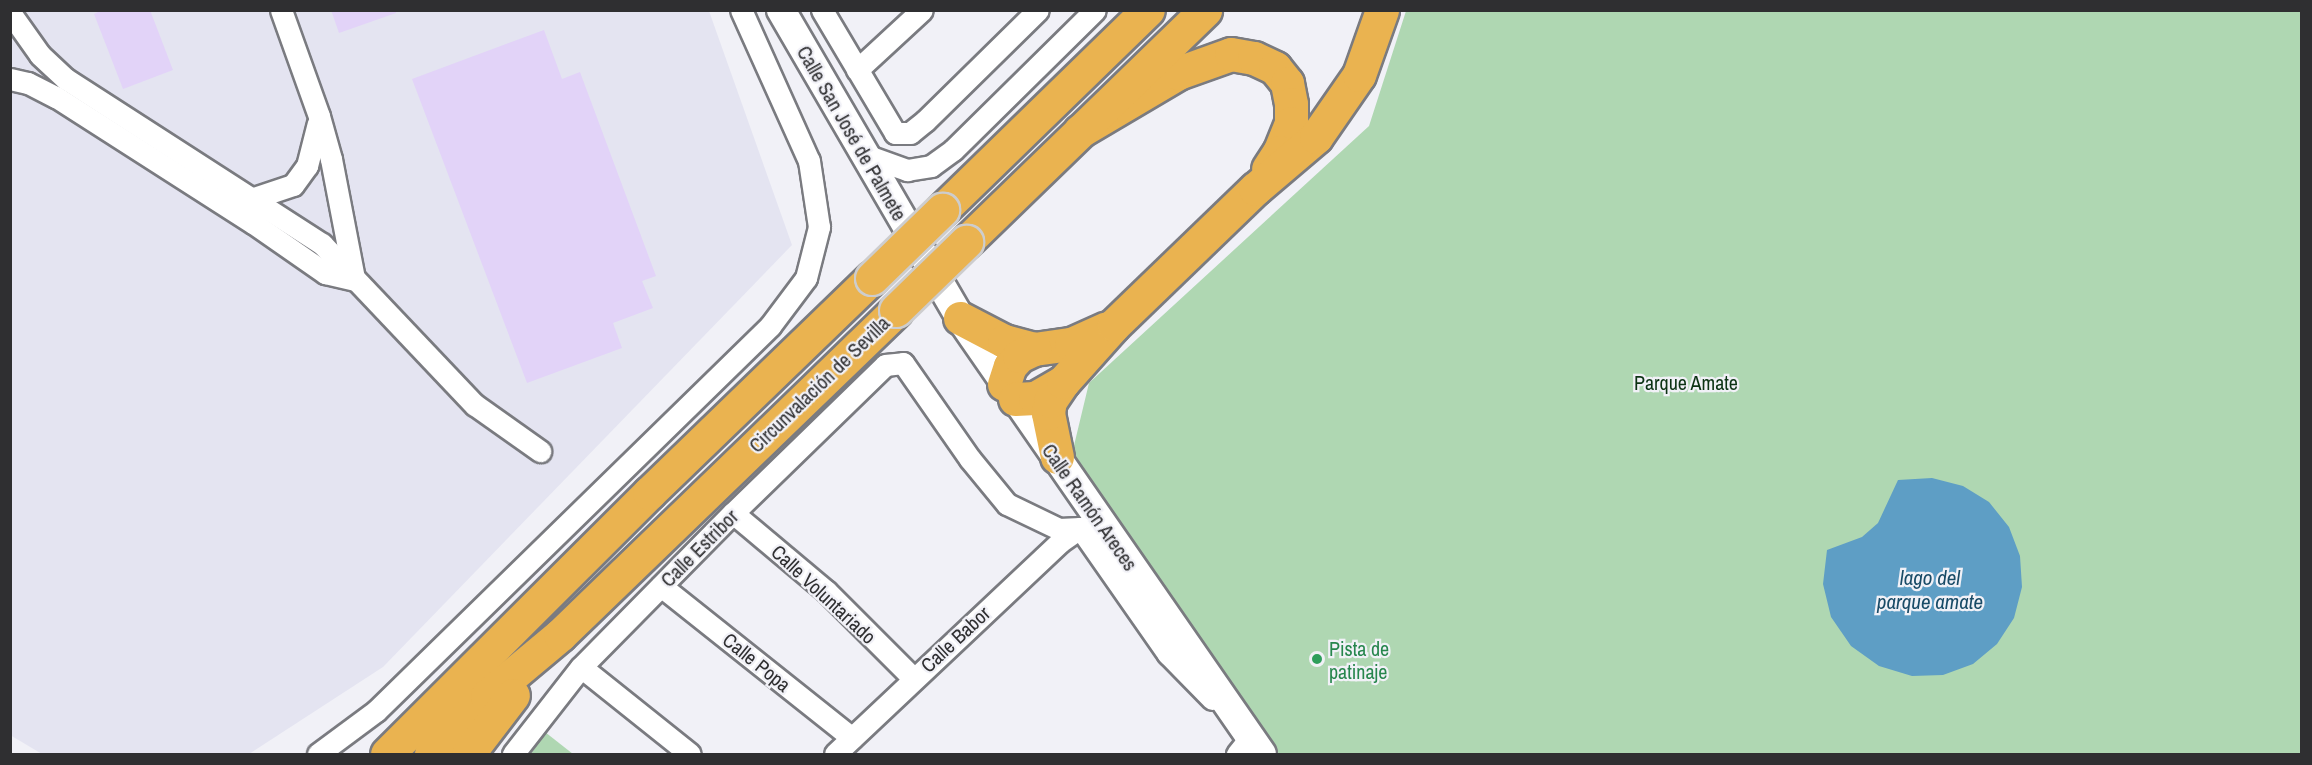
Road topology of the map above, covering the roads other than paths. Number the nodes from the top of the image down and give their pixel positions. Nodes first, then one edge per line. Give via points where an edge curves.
1 (281, 10) edge
2 (741, 10) edge
3 (781, 10) edge
4 (822, 10) edge
5 (922, 10) edge
6 (1038, 10) edge
7 (1095, 10) edge
8 (1148, 10) edge
9 (1205, 10) edge
10 (1382, 10) edge
11 (11, 13) edge
12 (10, 30) edge
13 (857, 70) junction
14 (10, 79) edge
15 (319, 116) junction
16 (1080, 131) junction
17 (865, 155) junction
18 (1255, 189) junction
19 (254, 198) junction
20 (924, 256) joint
21 (355, 280) junction
22 (960, 318) junction
23 (1114, 325) junction
24 (1034, 349) junction
25 (1063, 382) junction
26 (1010, 391) junction
27 (540, 451) dead end
28 (1057, 458) junction
29 (649, 493) junction
30 (733, 513) junction
31 (1080, 528) junction
32 (661, 586) junction
33 (560, 635) junction
34 (581, 667) junction
35 (913, 678) junction
36 (852, 738) junction
37 (1250, 749) edge
38 (318, 754) edge
39 (366, 754) edge
40 (387, 754) edge
41 (431, 754) edge
42 (468, 754) edge
43 (513, 754) edge
44 (690, 754) edge
45 (835, 754) edge

1 - 15 street
2 - 38 street via 808,161 819,227 806,278 770,326 376,711
3 - 17 street, Calle San José de Palmete
4 - 13 street, Calle San José de Palmete
5 - 13 street
6 - 13 street, Calle San José de Palmete via 910,133 895,134
7 - 17 street via 953,150 931,166 907,170
8 - 29 highway, Circunvalación de Sevilla, bridge
9 - 16 highway, Circunvalación de Sevilla
10 - 18 highway via 1359,75 1316,137
11 - 12 street
11 - 19 street via 40,55 66,79
14 - 21 street via 28,82 56,97 325,273
15 - 19 street via 307,166 293,185
15 - 21 street
16 - 18 highway via 1178,72 1231,54 1254,58 1275,68 1287,83 1292,104 1292,123
16 - 33 highway, Circunvalación de Sevilla, bridge
17 - 20 street, Calle San José de Palmete
18 - 23 highway
19 - 21 street via 322,244
20 - 22 street, Calle Ramón Areces
21 - 27 street via 475,405
22 - 24 highway via 1004,341
22 - 26 street, Calle Ramón Areces
23 - 24 highway via 1071,344
23 - 25 highway
24 - 26 highway via 1018,356 1010,366
25 - 26 highway via 1035,398
25 - 28 highway via 1050,401 1048,413
26 - 28 street, Calle Ramón Areces
28 - 37 street, Calle Ramón Areces
29 - 39 highway
29 - 40 highway, Circunvalación de Sevilla
30 - 31 street, Calle Estribor via 885,365 903,363 970,459 1007,504 1059,529
30 - 32 street, Calle Estribor
30 - 35 street, Calle Voluntariado via 826,591
31 - 35 street, Calle Babor
31 - 37 street via 1168,654
32 - 34 street, Calle Estribor
32 - 36 street, Calle Popa
33 - 41 highway, Circunvalación de Sevilla via 487,696
33 - 42 highway
34 - 43 street, Calle Estribor
34 - 44 street
35 - 36 street, Calle Babor
36 - 45 street, Calle Babor

